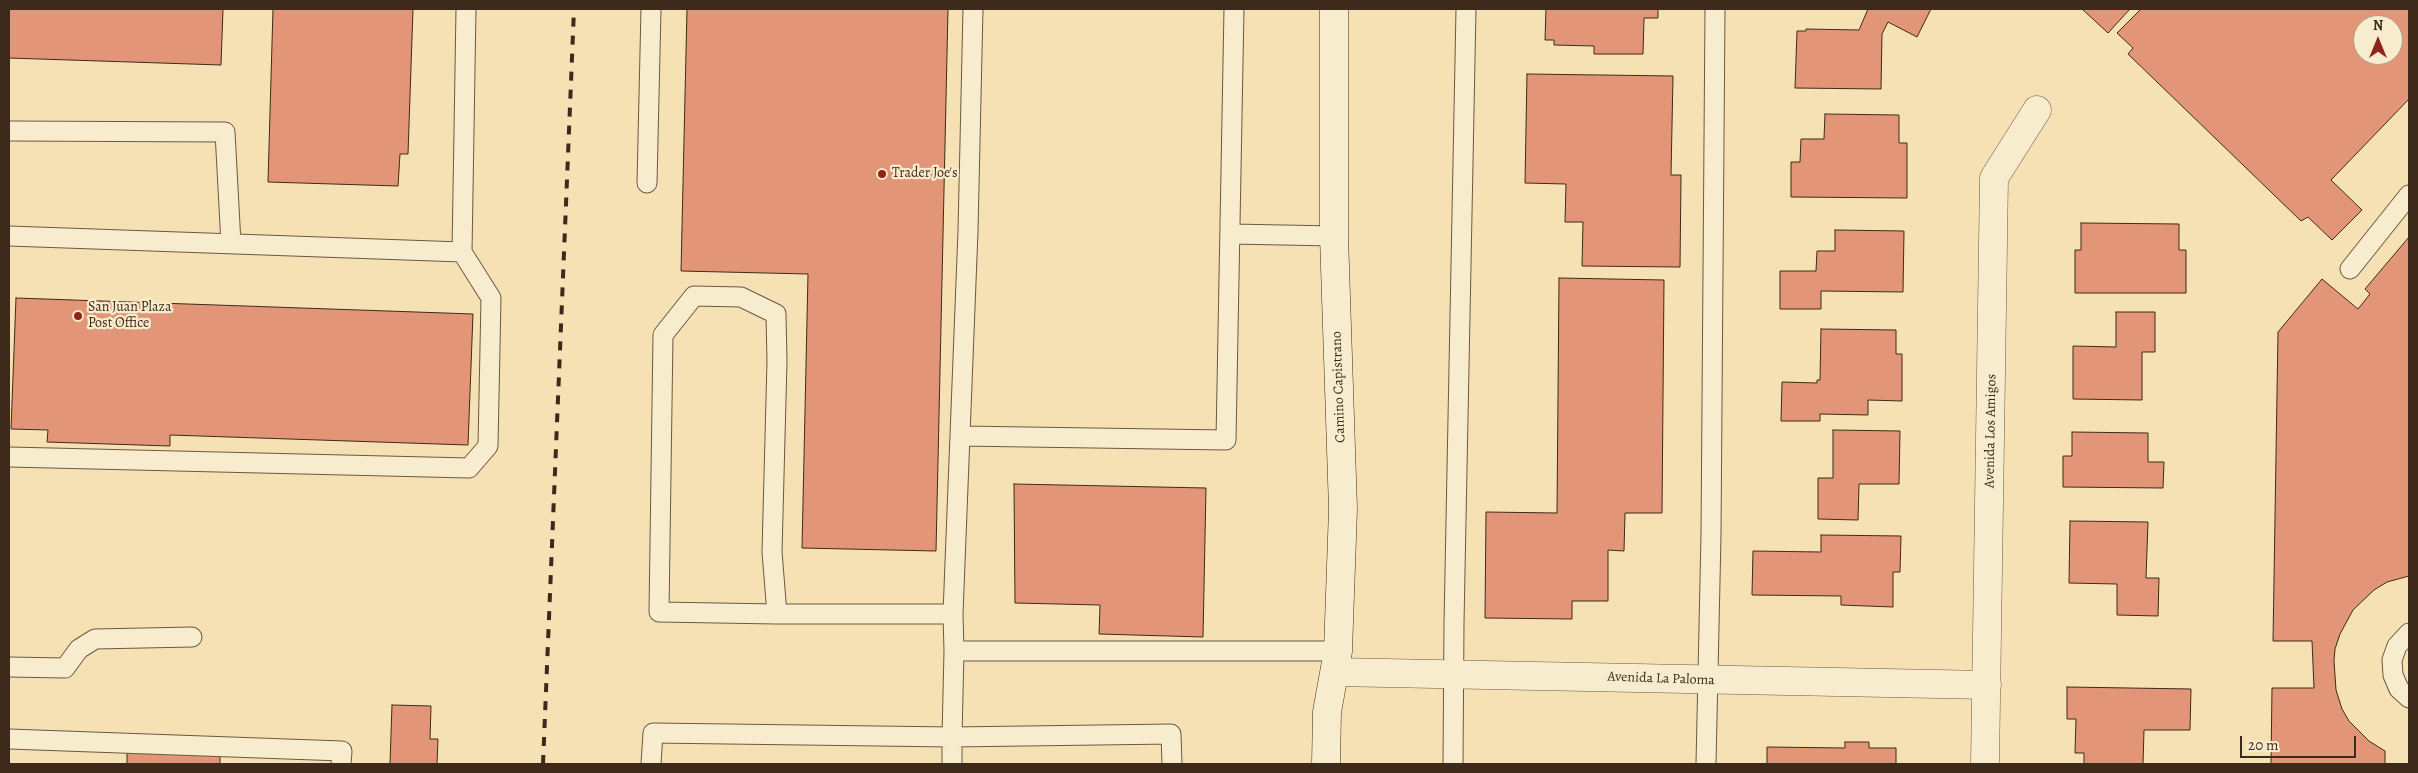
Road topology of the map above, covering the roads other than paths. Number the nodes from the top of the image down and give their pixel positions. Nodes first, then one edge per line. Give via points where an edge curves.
1 (466, 9) edge
2 (651, 9) edge
3 (972, 9) edge
4 (1234, 9) edge
5 (1334, 9) edge
6 (1466, 9) edge
7 (1715, 9) edge
8 (2037, 110) dead end
9 (9, 131) edge
10 (647, 182) dead end
11 (2409, 194) edge
12 (1231, 234) junction
13 (9, 236) edge
14 (1334, 236) junction
15 (231, 244) junction
16 (462, 252) junction
17 (2350, 269) dead end
18 (961, 436) junction
19 (9, 457) edge
20 (778, 614) junction
21 (953, 614) junction
22 (2409, 633) edge
23 (192, 637) dead end
24 (954, 651) junction
25 (1336, 662) junction
26 (9, 667) edge
27 (1454, 674) junction
28 (1707, 681) junction
29 (1987, 685) junction
30 (2409, 698) edge
31 (952, 737) junction
32 (9, 739) edge
33 (341, 764) edge
34 (651, 764) edge
35 (952, 764) edge
36 (1172, 764) edge
37 (1326, 764) edge
38 (1453, 764) edge
39 (1706, 764) edge
40 (1985, 764) edge

1 - 16 lane
2 - 10 lane
3 - 18 lane
4 - 12 lane
5 - 14 street, Camino Capistrano
6 - 27 lane
7 - 28 lane
8 - 29 street, Avenida Los Amigos via 1994,178
9 - 15 lane via 225,132
11 - 17 lane
12 - 14 lane
12 - 18 lane via 1226,440
13 - 15 lane
14 - 25 street, Camino Capistrano via 1342,509
15 - 16 lane
16 - 19 lane via 491,298 488,446 469,468
18 - 21 lane
20 - 20 lane via 659,612 663,335 694,296 741,297 776,314 778,361 772,552
20 - 21 lane
21 - 24 lane
22 - 30 lane via 2397,646 2392,660 2393,675 2399,689
23 - 26 lane via 95,639 79,649 65,668
24 - 25 lane
24 - 31 lane
25 - 27 street, Avenida La Paloma
25 - 37 street, Camino Capistrano via 1328,712
27 - 28 street, Avenida La Paloma
27 - 38 lane
28 - 29 street, Avenida La Paloma
28 - 39 lane
29 - 40 street, Avenida Los Amigos
31 - 34 lane via 653,733
31 - 35 lane
31 - 36 lane via 1171,734
32 - 33 lane via 342,751

